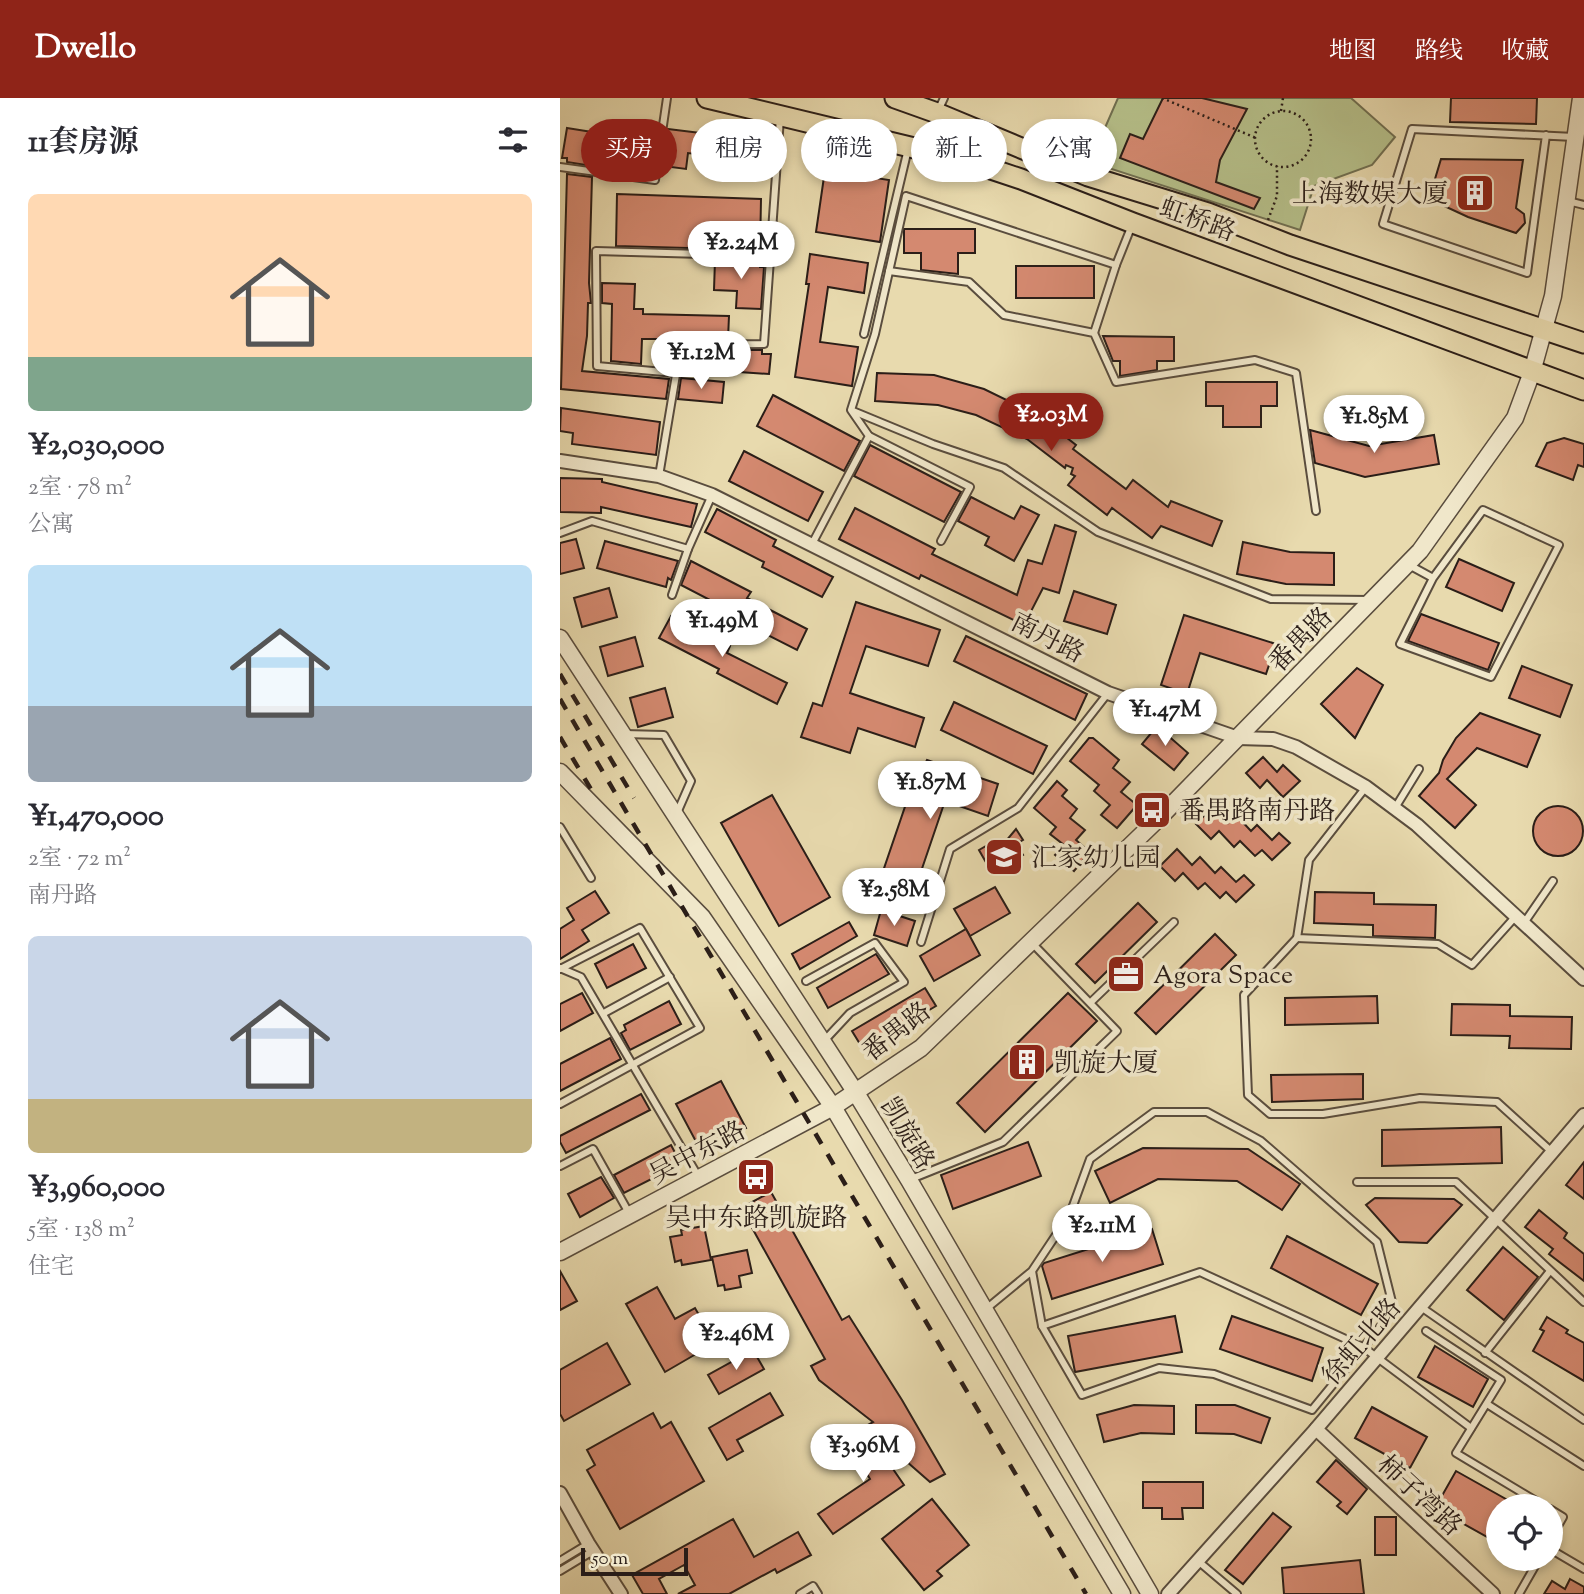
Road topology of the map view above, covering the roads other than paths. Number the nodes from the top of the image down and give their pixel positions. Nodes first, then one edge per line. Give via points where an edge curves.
1 (667, 98) edge
2 (707, 98) edge
3 (895, 98) edge
4 (1581, 98) edge
5 (941, 105) edge
6 (780, 116) junction
7 (1546, 135) junction
8 (1576, 137) junction
9 (909, 147) junction
10 (560, 167) edge
11 (1567, 201) junction
12 (1584, 205) edge
13 (1133, 223) junction
14 (769, 256) junction
15 (1116, 265) junction
16 (889, 271) junction
17 (1546, 329) junction
18 (1094, 333) junction
19 (864, 334) dead end
20 (1584, 343) edge
21 (1532, 372) junction
22 (675, 373) junction
23 (1584, 390) edge
24 (851, 410) junction
25 (869, 436) junction
26 (560, 461) edge
27 (659, 476) junction
28 (712, 495) junction
29 (1316, 511) dead end
30 (560, 533) edge
31 (941, 541) dead end
32 (812, 544) junction
33 (688, 550) junction
34 (1407, 564) junction
35 (1433, 578) junction
36 (672, 596) dead end
37 (1372, 600) junction
38 (560, 638) edge
39 (1108, 693) junction
40 (622, 734) junction
41 (1238, 738) junction
42 (1419, 769) dead end
43 (560, 772) edge
44 (1366, 787) junction
45 (1395, 808) junction
46 (676, 816) junction
47 (560, 827) edge
48 (591, 878) dead end
49 (1553, 881) dead end
50 (1520, 920) junction
51 (1174, 922) dead end
52 (1297, 938) junction
53 (921, 942) dead end
54 (1032, 943) junction
55 (560, 969) edge
56 (670, 976) junction
57 (1584, 979) edge
58 (806, 981) dead end
59 (1091, 1002) junction
60 (604, 1013) junction
61 (822, 1042) junction
62 (634, 1065) junction
63 (856, 1093) junction
64 (560, 1104) edge
65 (833, 1107) junction
66 (1584, 1115) edge
67 (1552, 1152) junction
68 (560, 1166) edge
69 (699, 1178) junction
70 (909, 1180) junction
71 (1357, 1182) dead end
72 (630, 1215) junction
73 (1494, 1219) junction
74 (560, 1252) edge
75 (1032, 1270) junction
76 (1550, 1271) junction
77 (1584, 1302) edge
78 (1421, 1307) junction
79 (984, 1310) junction
80 (1042, 1326) junction
81 (1426, 1331) dead end
82 (1363, 1347) junction
83 (1485, 1353) junction
84 (1375, 1358) junction
85 (1487, 1404) junction
86 (1584, 1420) edge
87 (1471, 1428) junction
88 (1316, 1429) junction
89 (1584, 1466) edge
90 (560, 1493) edge
91 (1524, 1494) edge
92 (591, 1547) junction
93 (1563, 1557) edge
94 (560, 1561) edge
95 (1198, 1561) junction
96 (1584, 1569) edge
97 (560, 1571) edge
98 (1532, 1571) edge
99 (621, 1594) edge
100 (800, 1594) edge
101 (818, 1594) edge
102 (1122, 1594) edge
103 (1150, 1594) edge
104 (1168, 1594) edge
105 (1237, 1594) edge
106 (1493, 1594) edge
107 (1519, 1594) edge

1 - 10 lane via 655,180
2 - 6 main road, 虹桥路
3 - 5 main road, 虹桥路
4 - 8 street, 番禺路
5 - 17 main road, 虹桥路 via 1088,176
6 - 9 main road, 虹桥路
6 - 14 lane
7 - 7 lane via 1412,129 1383,224 1527,273
7 - 8 lane
8 - 11 street, 番禺路
9 - 13 main road, 虹桥路 via 1021,179
9 - 19 lane
11 - 12 lane
11 - 17 street, 番禺路
13 - 15 lane
13 - 21 main road, 虹桥路
14 - 22 lane via 764,344 681,345
14 - 22 lane via 596,251 597,366
15 - 16 lane via 906,195
15 - 18 lane
16 - 18 lane via 969,282 1004,315
16 - 24 lane
17 - 20 main road, 虹桥路
17 - 21 street, 番禺路
18 - 29 lane via 1116,382 1255,360 1296,373
21 - 23 main road, 虹桥路
21 - 34 street, 番禺路 via 1515,418
22 - 27 lane
24 - 25 lane
24 - 37 lane via 1004,468 1098,532 1271,599
25 - 31 lane via 970,487
25 - 32 lane
26 - 27 street, 南丹路
27 - 28 street, 南丹路
28 - 32 street, 南丹路
28 - 33 lane
30 - 33 lane via 592,521
32 - 39 street, 南丹路
33 - 36 lane
34 - 35 lane
34 - 37 street, 番禺路
35 - 35 lane via 1483,510 1559,545 1491,677 1401,644
37 - 41 street, 番禺路
38 - 40 street, 凯旋路
39 - 41 street, 南丹路
39 - 53 lane via 1018,808 950,849
40 - 46 street, 凯旋路
40 - 46 lane via 664,735 691,781
41 - 44 street, 南丹路 via 1273,739 1296,747
41 - 54 street, 番禺路
42 - 45 lane
43 - 65 street, 凯旋路 via 702,917
44 - 45 street, 南丹路
44 - 52 lane via 1309,860
45 - 50 street, 南丹路
46 - 61 street, 凯旋路
47 - 48 lane
49 - 50 lane
50 - 52 lane via 1472,965 1438,944
50 - 57 street, 南丹路
51 - 59 lane
52 - 67 lane via 1244,995 1248,1095 1270,1114 1323,1114 1420,1098 1497,1101
54 - 59 lane
54 - 63 street, 番禺路 via 921,1048
55 - 56 lane via 640,928
55 - 60 lane via 582,977
56 - 60 lane
56 - 62 lane via 700,1028
58 - 61 lane via 875,943 904,982 850,1013
59 - 70 lane via 1117,1031 1108,1040 1003,1142
60 - 62 lane
61 - 63 street, 凯旋路
62 - 64 lane
62 - 69 lane
63 - 65 street, 吴中东路
63 - 70 street, 凯旋路
65 - 69 street, 吴中东路
65 - 102 street, 凯旋路
66 - 67 street, 徐虹北路
67 - 73 street, 徐虹北路
68 - 72 lane via 593,1149
69 - 72 street, 吴中东路
70 - 79 street, 凯旋路
71 - 73 lane via 1455,1182
72 - 74 street, 吴中东路
73 - 76 lane
73 - 78 street, 徐虹北路
75 - 79 lane
75 - 80 lane
75 - 82 lane via 1070,1214 1090,1159 1154,1112 1207,1112 1261,1141 1377,1242 1394,1310
76 - 77 lane
76 - 83 lane
78 - 83 lane
78 - 84 street, 徐虹北路
79 - 103 street, 凯旋路
80 - 82 lane via 1200,1272
80 - 82 lane via 1082,1395 1159,1368 1214,1374 1312,1410
81 - 85 lane via 1501,1380
82 - 84 lane
83 - 86 lane
84 - 87 lane
84 - 88 street, 徐虹北路
85 - 87 lane
85 - 89 lane
87 - 91 lane via 1455,1453
88 - 95 street, 徐虹北路
88 - 106 street, 柿子湾路
90 - 92 street
92 - 94 lane
92 - 97 lane
92 - 99 street
93 - 96 lane
95 - 104 street, 徐虹北路
95 - 105 lane
98 - 107 lane
100 - 101 lane via 813,1586

